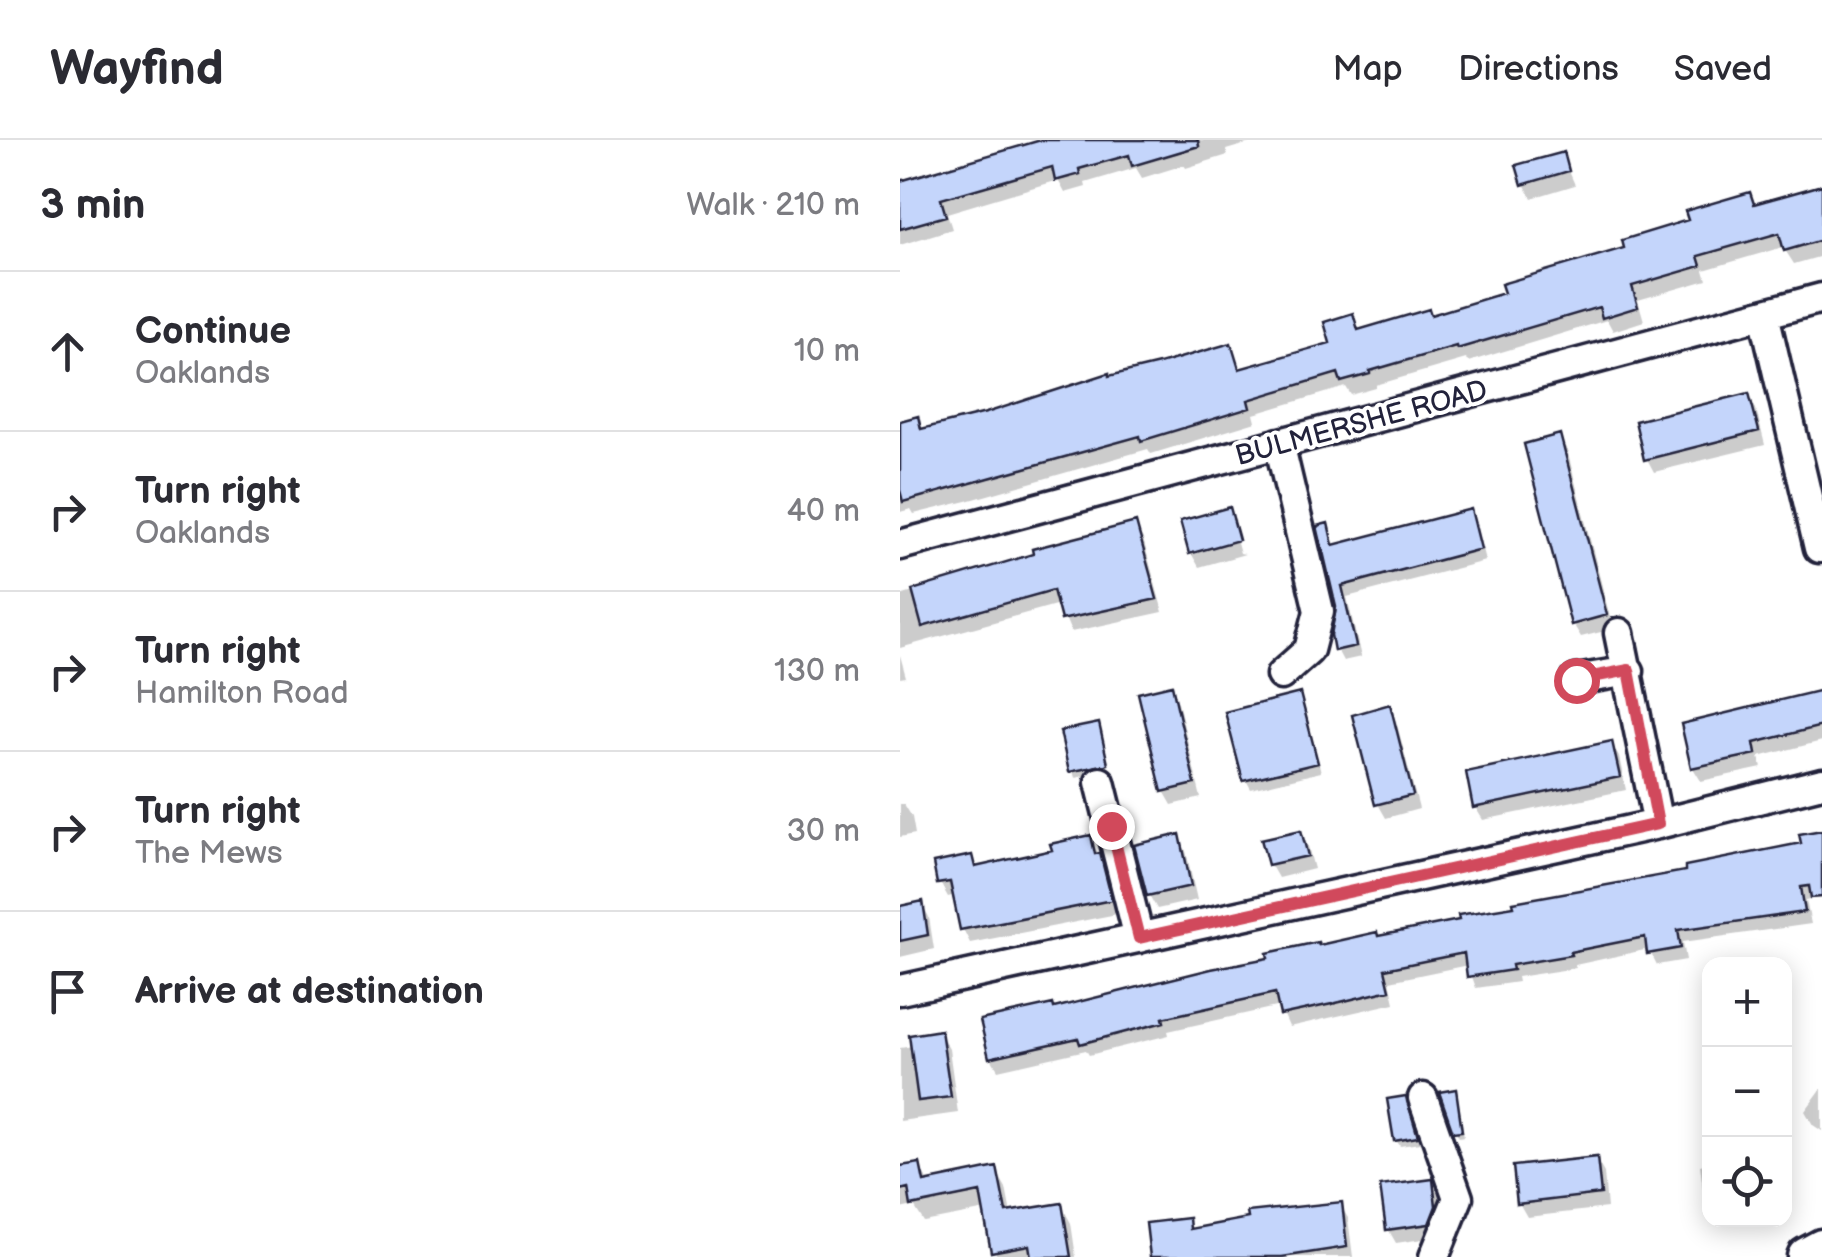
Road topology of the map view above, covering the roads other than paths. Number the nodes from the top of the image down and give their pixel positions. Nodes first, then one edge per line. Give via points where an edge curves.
1 (1822, 298) edge
2 (1764, 314) junction
3 (1279, 443) junction
4 (900, 545) edge
5 (1819, 548) dead end
6 (1619, 632) dead end
7 (1629, 670) junction
8 (1282, 675) dead end
9 (1576, 680) dead end
10 (1100, 782) dead end
11 (1822, 783) edge
12 (1658, 824) junction
13 (1139, 938) junction
14 (900, 990) edge
15 (1423, 1098) dead end
16 (1822, 1249) edge
17 (1434, 1257) edge
18 (1807, 1257) edge

1 - 2 street, BULMERSHE ROAD
2 - 3 street, BULMERSHE ROAD
2 - 5 street
3 - 4 street, BULMERSHE ROAD
3 - 8 street via 1320,611 1309,650
6 - 7 street
7 - 9 street
7 - 12 street
10 - 13 street via 1121,820
11 - 12 street
12 - 13 street
13 - 14 street
15 - 17 street via 1458,1198
16 - 18 street

